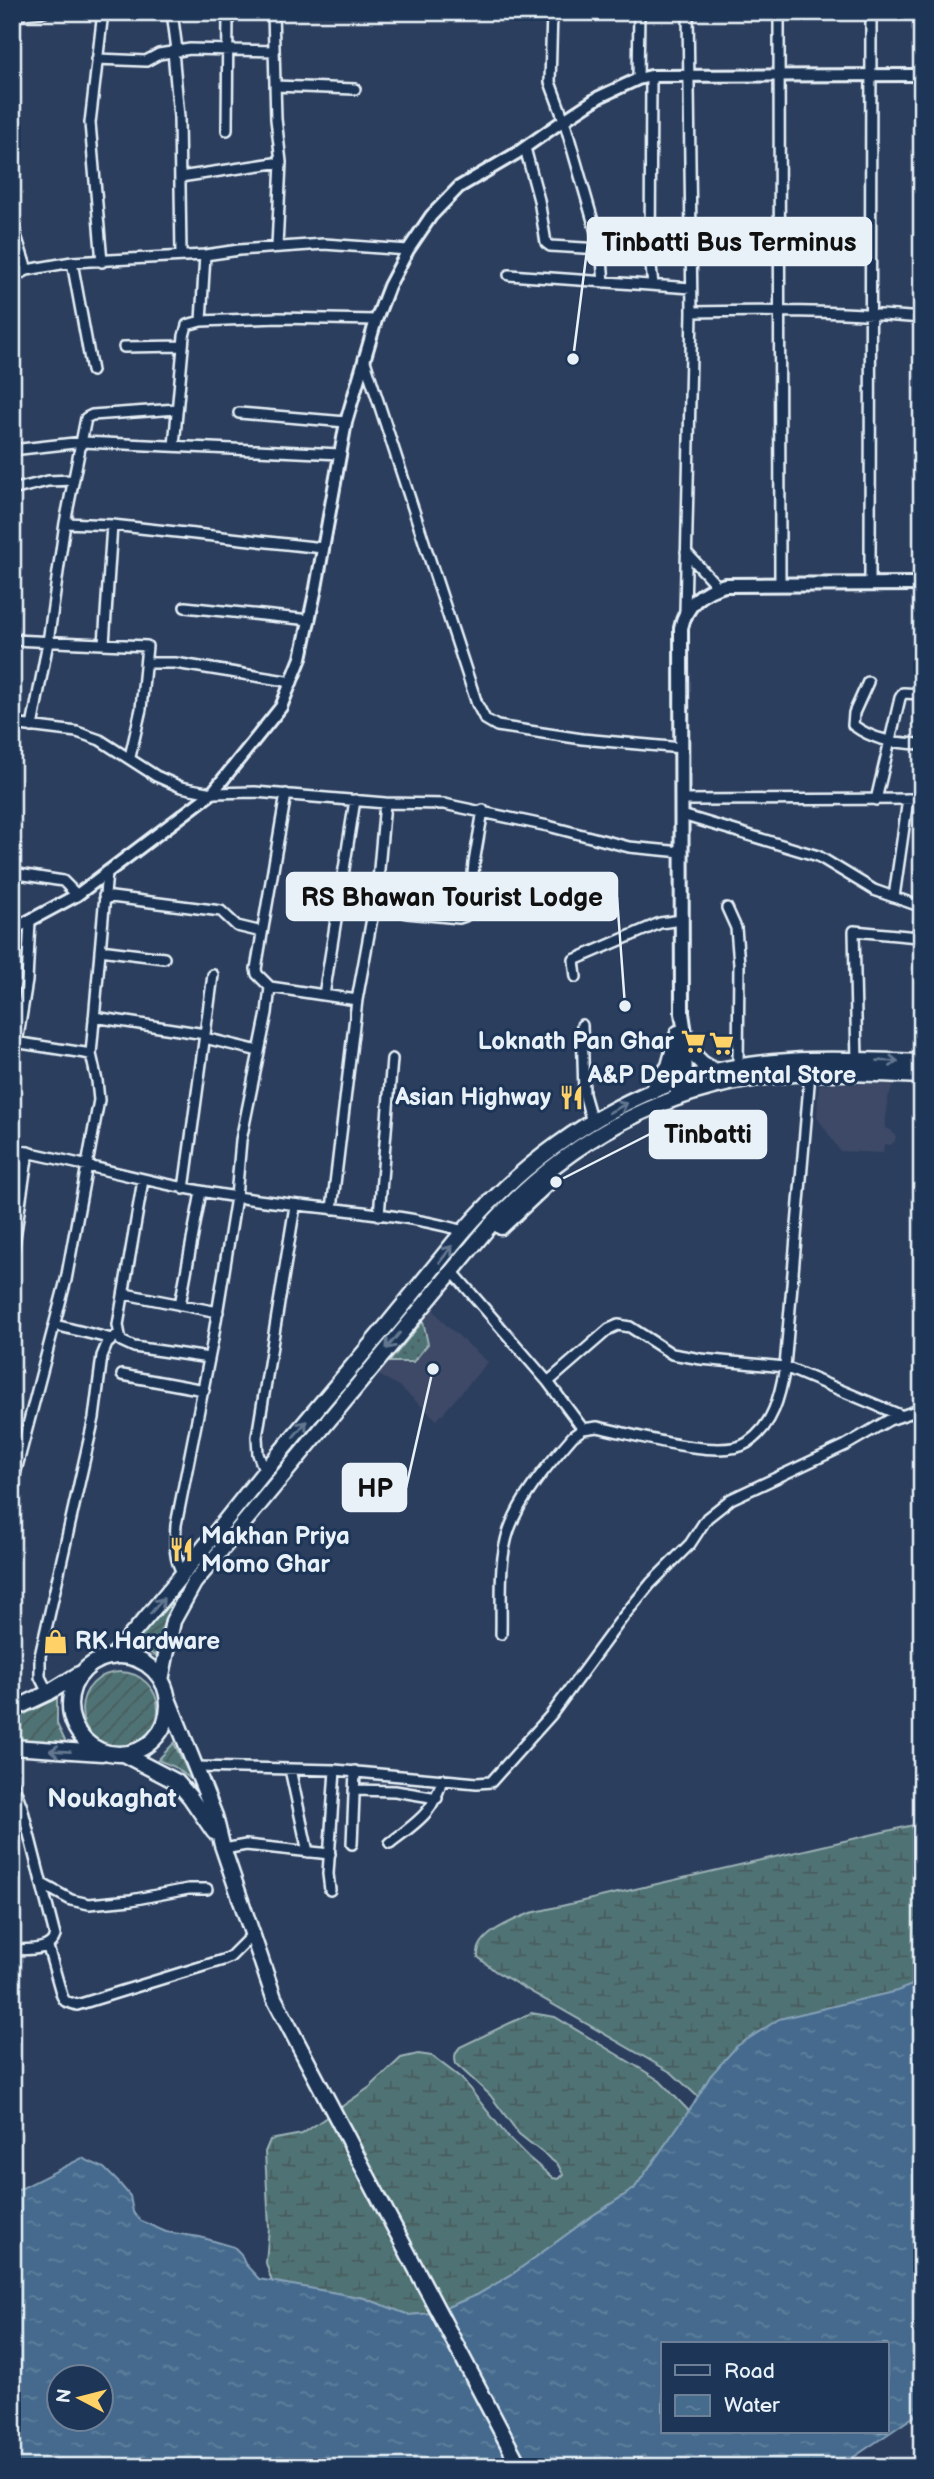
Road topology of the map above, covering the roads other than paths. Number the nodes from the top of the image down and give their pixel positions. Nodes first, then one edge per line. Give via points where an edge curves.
1 (44, 12) edge
2 (103, 12) edge
3 (172, 12) edge
4 (228, 12) edge
5 (273, 12) edge
6 (552, 12) edge
7 (639, 12) edge
8 (688, 12) edge
9 (779, 12) edge
10 (871, 12) edge
11 (12, 15) edge
12 (175, 51) junction
13 (228, 51) junction
14 (275, 51) junction
15 (97, 59) junction
16 (778, 75) junction
17 (871, 75) junction
18 (922, 75) edge
19 (651, 76) junction
20 (690, 76) junction
21 (638, 79) junction
22 (275, 86) junction
23 (355, 89) dead end
24 (564, 120) junction
25 (227, 130) dead end
26 (525, 148) junction
27 (281, 162) junction
28 (180, 177) junction
29 (12, 223) edge
30 (277, 247) junction
31 (408, 250) junction
32 (601, 250) junction
33 (181, 255) junction
34 (205, 255) junction
35 (72, 262) junction
36 (102, 262) junction
37 (27, 270) junction
38 (509, 275) dead end
39 (12, 278) edge
40 (604, 282) junction
41 (653, 285) junction
42 (691, 288) junction
43 (781, 310) junction
44 (692, 312) junction
45 (870, 313) junction
46 (922, 318) edge
47 (376, 320) junction
48 (201, 321) junction
49 (183, 346) junction
50 (124, 347) dead end
51 (364, 358) junction
52 (92, 371) dead end
53 (177, 409) junction
54 (239, 413) dead end
55 (346, 422) junction
56 (83, 442) junction
57 (174, 446) junction
58 (12, 450) edge
59 (340, 454) junction
60 (73, 480) junction
61 (12, 490) edge
62 (65, 523) junction
63 (112, 526) junction
64 (323, 548) junction
65 (686, 552) junction
66 (780, 584) junction
67 (870, 584) junction
68 (922, 584) edge
69 (718, 587) junction
70 (185, 607) dead end
71 (685, 613) junction
72 (310, 620) junction
73 (12, 640) edge
74 (48, 642) junction
75 (103, 644) junction
76 (146, 663) junction
77 (292, 682) junction
78 (868, 682) dead end
79 (922, 694) edge
80 (12, 724) edge
81 (32, 727) junction
82 (890, 743) junction
83 (922, 744) edge
84 (682, 748) junction
85 (130, 757) junction
86 (212, 793) junction
87 (286, 794) junction
88 (908, 799) junction
89 (922, 799) edge
90 (355, 800) junction
91 (682, 800) junction
92 (876, 800) junction
93 (385, 803) junction
94 (483, 810) junction
95 (682, 815) junction
96 (682, 852) junction
97 (107, 872) junction
98 (12, 873) edge
99 (77, 895) junction
100 (104, 896) junction
101 (894, 897) junction
102 (921, 907) edge
103 (727, 908) dead end
104 (408, 913) dead end
105 (682, 920) junction
106 (30, 921) junction
107 (12, 930) edge
108 (262, 932) junction
109 (100, 950) junction
110 (163, 958) dead end
111 (213, 975) dead end
112 (576, 977) dead end
113 (270, 987) junction
114 (324, 995) junction
115 (356, 1000) junction
116 (94, 1017) junction
117 (582, 1026) dead end
118 (205, 1036) junction
119 (682, 1040) junction
120 (15, 1042) edge
121 (259, 1051) junction
122 (91, 1054) junction
123 (392, 1059) dead end
124 (858, 1060) junction
125 (922, 1062) edge
126 (738, 1067) junction
127 (715, 1071) junction
128 (810, 1073) junction
129 (922, 1076) edge
130 (681, 1089) junction
131 (649, 1093) junction
132 (592, 1122) junction
133 (12, 1149) edge
134 (27, 1152) junction
135 (86, 1167) junction
136 (143, 1180) junction
137 (17, 1189) edge
138 (184, 1189) junction
139 (201, 1192) junction
140 (236, 1197) junction
141 (295, 1206) junction
142 (332, 1209) junction
143 (379, 1215) junction
144 (464, 1231) junction
145 (13, 1254) edge
146 (452, 1271) junction
147 (125, 1294) junction
148 (180, 1305) junction
149 (218, 1311) junction
150 (55, 1325) junction
151 (115, 1336) junction
152 (209, 1358) junction
153 (785, 1367) junction
154 (122, 1375) dead end
155 (548, 1382) junction
156 (204, 1390) junction
157 (922, 1409) edge
158 (900, 1415) junction
159 (583, 1429) junction
160 (265, 1472) junction
161 (12, 1486) edge
162 (183, 1574) junction
163 (501, 1634) dead end
164 (112, 1657) junction
165 (85, 1670) junction
166 (161, 1680) junction
167 (48, 1693) junction
168 (167, 1696) junction
169 (12, 1710) edge
170 (12, 1747) edge
171 (107, 1753) junction
172 (123, 1754) junction
173 (196, 1767) junction
174 (290, 1769) junction
175 (335, 1770) junction
176 (355, 1772) junction
177 (442, 1779) junction
178 (12, 1781) edge
179 (354, 1790) junction
180 (437, 1798) junction
181 (17, 1806) edge
182 (390, 1843) dead end
183 (352, 1844) dead end
184 (223, 1847) junction
185 (308, 1852) junction
186 (330, 1854) junction
187 (43, 1884) junction
188 (207, 1889) dead end
189 (330, 1891) dead end
190 (253, 1934) junction
191 (48, 1947) junction
192 (12, 1950) edge
193 (520, 2467) edge

1 - 11 street
2 - 15 street
3 - 12 street
4 - 13 street
5 - 14 street
6 - 24 street via 550,82
7 - 21 street
8 - 20 street
9 - 16 street
10 - 17 street
12 - 13 street
12 - 15 street via 146,61
12 - 28 street
13 - 14 street
13 - 25 street
14 - 22 street
15 - 36 street via 90,123
16 - 17 street
16 - 20 street
16 - 43 street
17 - 18 street
17 - 45 street
19 - 20 street
19 - 21 street
19 - 41 street
20 - 42 street
21 - 24 street
22 - 23 street
22 - 27 street
24 - 26 street
24 - 32 street
26 - 31 street via 459,187 431,216
26 - 32 street via 546,243
27 - 28 street
27 - 30 street
28 - 33 street
29 - 37 street
30 - 31 street via 324,244
30 - 34 street
31 - 47 street
32 - 40 street
33 - 34 street
33 - 36 street
34 - 48 street
35 - 36 street
35 - 37 street
35 - 52 street
37 - 39 street
38 - 40 street
40 - 41 street
41 - 42 street
42 - 44 street
43 - 44 street
43 - 45 street
43 - 66 street
44 - 65 street
45 - 46 street
45 - 67 street
47 - 48 street
47 - 51 street
48 - 49 street via 187,325
49 - 50 street
49 - 53 street
51 - 55 street
51 - 84 street via 485,719 497,726 538,733
53 - 56 street via 92,415 84,423
53 - 57 street
54 - 55 street
55 - 59 street
56 - 57 street
56 - 58 street
56 - 60 street
57 - 59 street
59 - 64 street
60 - 61 street
60 - 62 street
62 - 63 street
62 - 74 street
63 - 64 street
63 - 75 street
64 - 72 street
65 - 69 street
65 - 71 street
66 - 67 main road
66 - 69 main road
67 - 68 main road
69 - 71 main road via 701,595
70 - 72 street
71 - 84 main road via 681,628
72 - 77 street
73 - 74 street
74 - 75 street
74 - 81 street
75 - 76 street via 147,646
76 - 77 street via 175,663
76 - 85 street
77 - 86 street via 281,707
78 - 82 street via 853,725
79 - 82 street via 903,693
80 - 81 street
81 - 85 street via 77,732
82 - 83 street
82 - 92 street
84 - 91 main road
85 - 86 street via 181,787
86 - 87 street
86 - 97 street
87 - 90 street
87 - 108 street
88 - 89 street
88 - 92 street
88 - 101 street
90 - 93 street
90 - 114 street
91 - 92 street
91 - 95 main road
93 - 94 street
93 - 115 street via 377,891
94 - 96 street via 629,847
94 - 104 street via 465,916
95 - 96 main road
95 - 101 street via 818,856 852,879
96 - 105 main road
97 - 99 street
97 - 100 street
98 - 99 street via 64,881
99 - 106 street
100 - 108 street via 221,911 237,926
100 - 109 street
101 - 102 street
102 - 124 street via 918,937 854,931
103 - 126 street via 736,928 739,964
105 - 112 street via 660,923 574,960
105 - 119 main road
106 - 107 street
106 - 120 street via 27,981
108 - 113 street via 256,969
109 - 110 street
109 - 116 street
111 - 118 street
113 - 114 street
113 - 121 street
114 - 115 street
115 - 142 street
116 - 118 street
116 - 122 street
117 - 132 street via 584,1094
118 - 121 street
118 - 138 street
119 - 127 main road
119 - 130 main road
119 - 131 main road
120 - 122 street
121 - 140 street via 241,1140
122 - 135 street via 99,1100
123 - 143 street
124 -> 125 main road
124 - 126 main road via 788,1060
126 - 127 main road
127 - 130 main road
128 - 129 main road
128 - 130 main road
128 - 153 street
130 - 131 main road
130 - 146 main road via 621,1122 489,1239 468,1251
132 -> 131 main road
132 - 144 main road via 530,1166
133 - 134 street
134 - 135 street
134 - 137 street
135 - 136 street
135 - 150 street
136 - 138 street
136 - 147 street
137 - 145 street
138 - 139 street
139 - 140 street
139 - 148 street
140 - 141 street
140 - 149 street
141 - 142 street
141 - 160 street via 257,1437
142 - 143 street
143 - 144 street
160 -> 144 main road
146 - 155 street
146 -> 166 main road via 194,1583 173,1621
147 - 148 street
147 - 151 street
148 - 149 street
149 - 152 street
150 - 151 street
150 - 161 street
151 - 152 street via 127,1345
151 - 167 street via 102,1356 94,1418 40,1657 40,1677
152 - 156 street
153 - 155 street via 672,1354 630,1326 618,1325
153 - 158 street
153 - 159 street via 775,1409 746,1443 732,1448 698,1448 597,1427
154 - 156 street
155 - 159 street
156 - 162 street via 176,1525 175,1552
157 - 158 street
158 - 177 street via 716,1510 623,1617 551,1715 499,1775 487,1783
159 - 163 street via 528,1492 509,1531
160 - 162 main road
164 -> 162 main road
164 - 165 main road
164 - 166 main road via 131,1658 148,1666
165 - 167 main road
165 - 171 main road via 70,1700 71,1718 91,1746
166 - 168 main road
167 - 169 main road
168 - 172 main road via 165,1720 152,1741
168 - 173 main road
171 -> 170 main road
171 - 172 main road
172 - 184 main road via 177,1782
173 - 174 street
173 - 184 main road
174 - 175 street
174 - 185 street
175 - 176 street
175 - 186 street
176 - 177 street
176 - 179 street
177 - 180 street
178 - 181 street
179 - 180 street
179 - 183 street
180 - 182 street via 426,1815
181 - 187 street
184 - 185 street
184 - 190 main road
185 - 186 street
186 - 189 street
187 - 188 street via 71,1900 89,1904
187 - 191 street via 55,1936
190 - 191 street via 223,1960 77,2005 62,1996
190 - 193 main road via 290,2028
191 - 192 street

